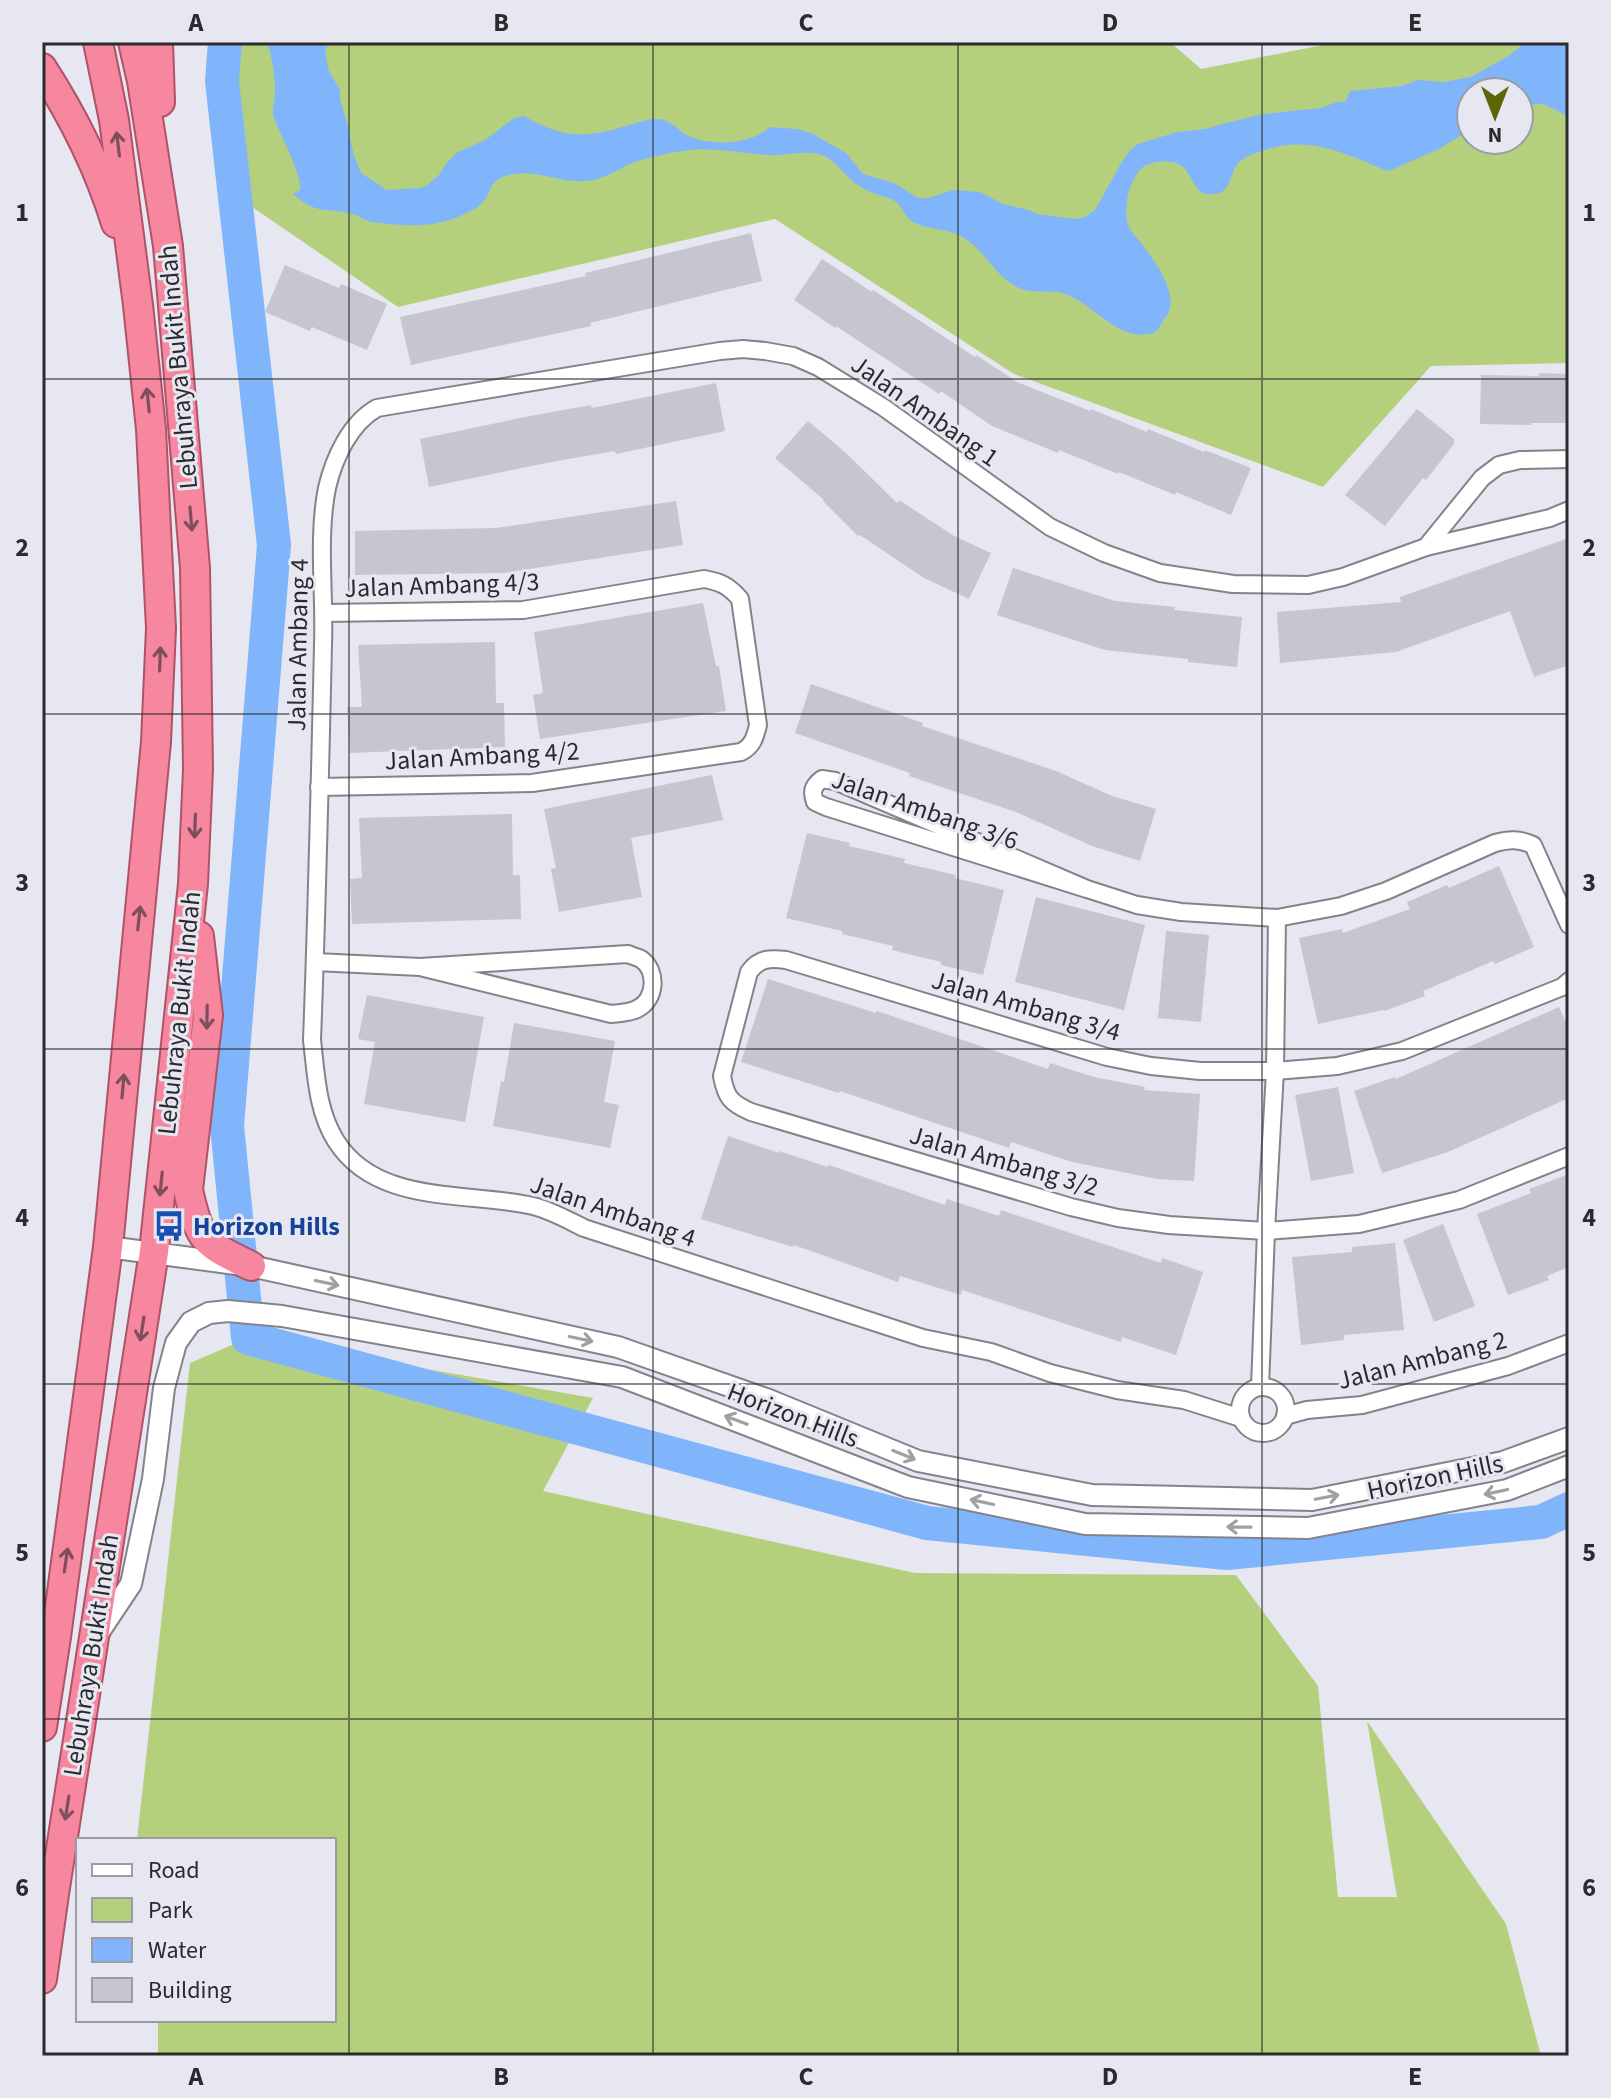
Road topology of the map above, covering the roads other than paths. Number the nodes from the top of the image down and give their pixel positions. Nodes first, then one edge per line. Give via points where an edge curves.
1 (98, 42) edge
2 (133, 42) edge
3 (158, 42) edge
4 (42, 68) edge
5 (168, 246) junction
6 (138, 305) junction
7 (377, 408) joint
8 (1569, 459) edge
9 (1569, 510) edge
10 (1426, 547) junction
11 (324, 613) junction
12 (741, 752) joint
13 (319, 787) junction
14 (193, 884) junction
15 (1087, 889) junction
16 (1277, 918) junction
17 (1569, 925) edge
18 (315, 962) junction
19 (420, 967) junction
20 (1569, 981) edge
21 (1275, 1071) junction
22 (735, 1105) joint
23 (1569, 1156) edge
24 (1266, 1231) junction
25 (108, 1247) junction
26 (154, 1252) junction
27 (251, 1266) junction
28 (1569, 1343) edge
29 (1260, 1387) junction
30 (1285, 1416) junction
31 (1241, 1418) junction
32 (1569, 1438) edge
33 (1569, 1466) edge
34 (94, 1640) junction
35 (42, 1727) edge
36 (42, 1979) edge

6 -> 1 highway, Lebuhraya Bukit Indah via 114,120
2 - 5 highway, Lebuhraya Bukit Indah
3 - 5 highway
4 - 6 highway via 79,132 110,203
5 -> 14 highway, Lebuhraya Bukit Indah via 195,568 198,769
25 -> 6 highway, Lebuhraya Bukit Indah via 156,742 161,628 151,429
7 - 10 street, Jalan Ambang 1 via 720,351 765,351 818,367 883,407 1050,527 1160,573 1233,584 1308,585
7 - 11 street, Jalan Ambang 4 via 352,431 328,486 322,521
8 - 10 street via 1499,465 1482,478
9 - 10 street, Jalan Ambang 1
11 - 12 street, Jalan Ambang 4/3 via 523,610 704,579 719,581 740,599 758,725 749,748
11 - 13 street, Jalan Ambang 4
12 - 13 street, Jalan Ambang 4/2 via 532,783
13 - 18 street, Jalan Ambang 4
14 -> 26 highway, Lebuhraya Bukit Indah
14 -> 27 highway via 208,1015 188,1190 204,1238
15 - 15 street, Jalan Ambang 3/6 via 835,781 822,779 815,785 815,802 826,807
15 - 16 street, Jalan Ambang 3/6 via 1181,912
16 - 17 street, Jalan Ambang 3/6 via 1386,891 1508,839 1533,845
16 - 21 street
18 - 19 street
18 - 31 street, Jalan Ambang 4 via 312,1040 319,1097 336,1141 382,1180 538,1207 584,1228 923,1338
19 - 19 street via 611,1014 635,1011 653,988 651,971 628,954
20 - 21 street, Jalan Ambang 3/4 via 1402,1051 1337,1066
21 - 22 street, Jalan Ambang 3/4 via 1200,1071 1107,1057 769,958 749,972 722,1076
21 - 24 street
22 - 24 street, Jalan Ambang 3/2 via 1102,1215
23 - 24 street, Jalan Ambang 3/2 via 1459,1200 1359,1224
24 - 29 street
25 - 26 street, Horizon Hills
35 -> 25 highway, Lebuhraya Bukit Indah
26 - 27 street, Horizon Hills
26 -> 34 highway, Lebuhraya Bukit Indah
27 -> 32 street, Horizon Hills via 618,1347 769,1400 918,1461 1092,1495 1312,1500 1503,1462
28 - 30 street, Jalan Ambang 2 via 1508,1366 1362,1405
29 - 30 street via 1280,1395
29 - 31 street via 1243,1398
30 - 31 street via 1277,1428 1264,1433 1250,1429
33 -> 34 street, Horizon Hills via 1507,1490 1308,1528 1085,1524 908,1487 622,1377 282,1316 209,1313 191,1322 176,1343 131,1584
34 -> 36 highway, Lebuhraya Bukit Indah

